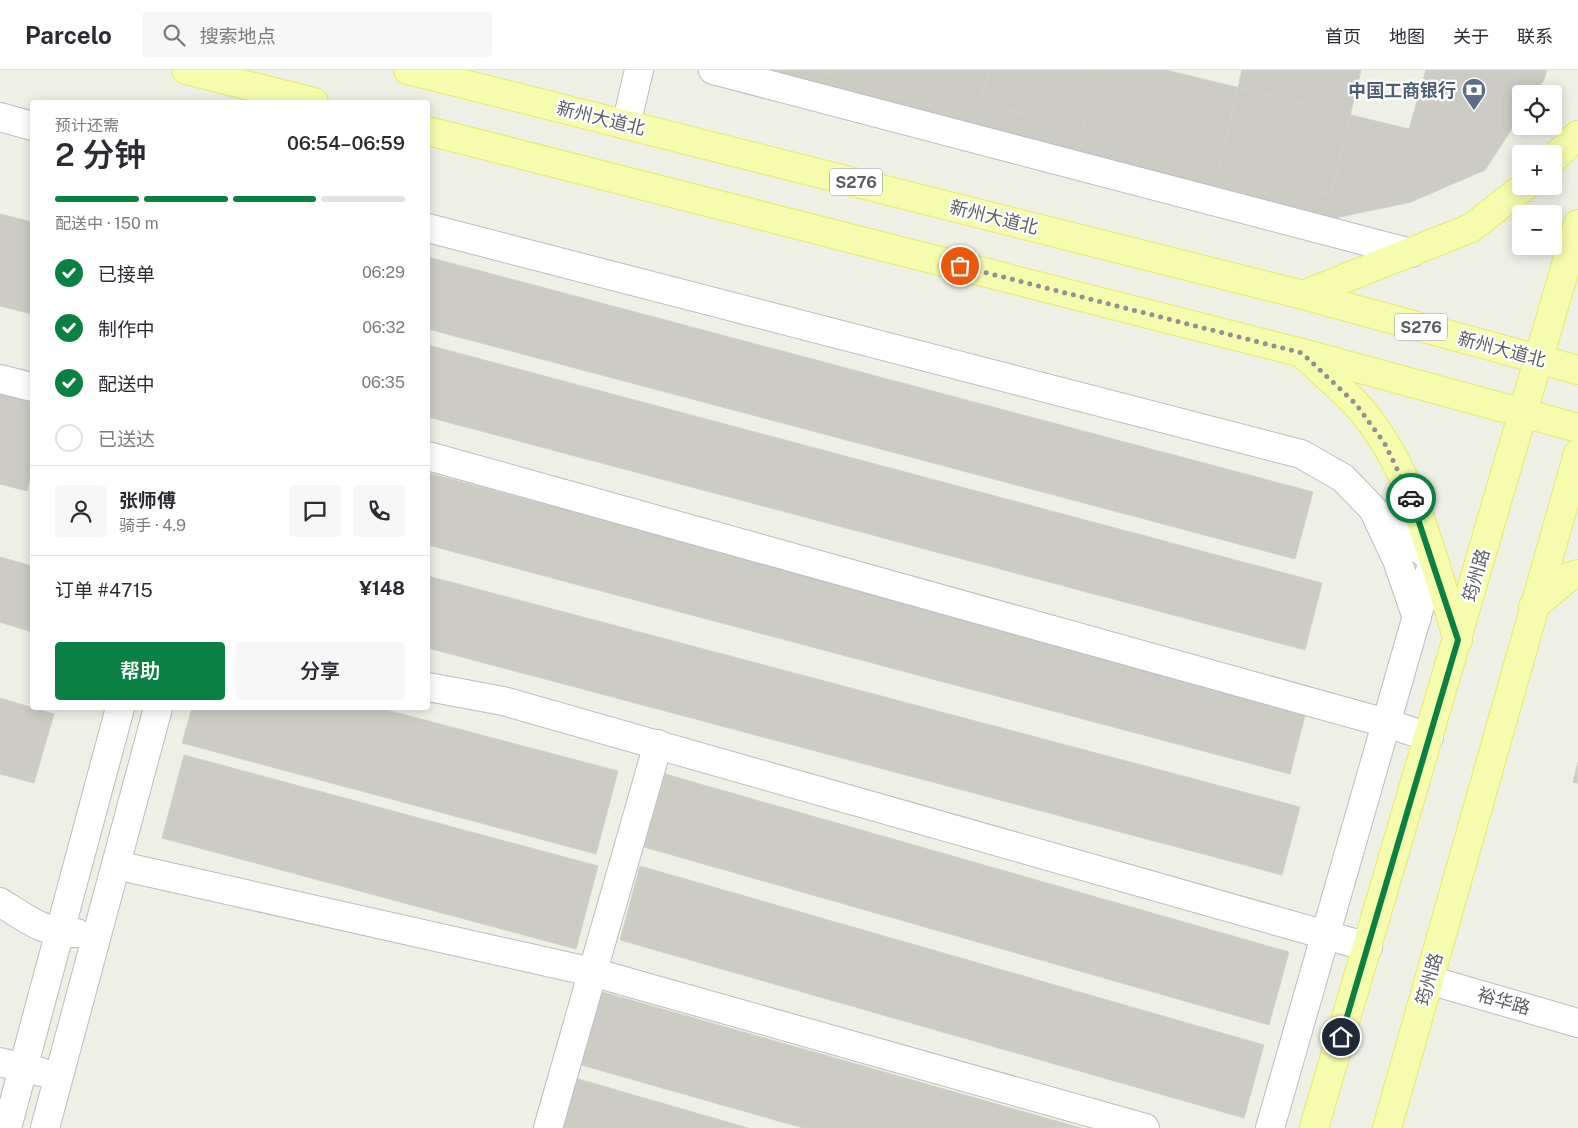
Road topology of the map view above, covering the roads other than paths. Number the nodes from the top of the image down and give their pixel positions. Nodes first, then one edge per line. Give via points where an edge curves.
1 (186, 70) edge
2 (408, 70) edge
3 (639, 70) edge
4 (713, 70) edge
5 (241, 93) edge
6 (298, 100) edge
7 (0, 118) edge
8 (626, 125) junction
9 (30, 126) edge
10 (430, 132) edge
11 (1578, 135) edge
12 (1562, 150) edge
13 (1513, 195) edge
14 (1578, 224) edge
15 (430, 229) edge
16 (1411, 253) junction
17 (1303, 295) junction
18 (1302, 353) junction
19 (1538, 359) junction
20 (1578, 370) edge
21 (0, 379) edge
22 (30, 386) edge
23 (1523, 413) junction
24 (1578, 428) edge
25 (1578, 454) edge
26 (430, 457) edge
27 (1373, 509) junction
28 (1433, 560) junction
29 (1578, 574) edge
30 (1533, 607) junction
31 (1417, 618) junction
32 (1458, 640) junction
33 (430, 687) edge
34 (119, 710) edge
35 (157, 710) edge
36 (1386, 723) junction
37 (1429, 737) junction
38 (658, 744) junction
39 (116, 865) junction
40 (0, 902) edge
41 (98, 932) junction
42 (59, 933) junction
43 (1325, 934) junction
44 (1368, 947) junction
45 (592, 972) junction
46 (1429, 980) junction
47 (1578, 1023) edge
48 (12, 1065) edge
49 (59, 1077) junction
50 (7, 1099) edge
51 (48, 1119) edge
52 (7, 1128) edge
53 (548, 1128) edge
54 (1145, 1128) edge
55 (1270, 1128) edge
56 (1314, 1128) edge
57 (1387, 1128) edge

1 - 5 main road
2 - 8 main road, 新州大道北 / S276
3 - 8 street
4 - 16 street
5 - 6 main road
7 - 9 street
8 - 17 main road, 新州大道北 / S276
10 - 18 main road
11 - 12 main road
13 - 16 main road via 1471,228
14 - 19 main road, 筠州路
15 - 27 street via 1301,454 1343,478
16 - 17 main road
17 - 19 main road, 新州大道北 / S276
18 - 23 main road
18 - 28 main road via 1356,404 1385,444 1409,491
19 - 20 main road, 新州大道北 / S276
19 - 23 main road, 筠州路
21 - 22 street
23 - 24 main road
23 - 32 main road, 筠州路
25 - 30 main road, 筠州路
26 - 36 street
27 - 28 street
27 - 31 street via 1397,560
28 - 31 street
28 - 32 main road
29 - 30 main road via 1569,577
30 - 46 main road, 筠州路
31 - 36 street
32 - 37 main road, 筠州路
33 - 38 street via 502,700
34 - 42 street
35 - 39 street
36 - 37 street
36 - 43 street
37 - 44 main road, 筠州路
38 - 43 street
38 - 45 street
39 - 41 street
39 - 45 street
40 - 42 street via 37,926
41 - 42 street
41 - 49 street
42 - 48 street
43 - 44 street
43 - 55 street
44 - 56 main road, 筠州路
45 - 53 street
45 - 54 street
46 - 47 street, 裕华路
46 - 57 main road, 筠州路
48 - 49 street
48 - 50 street
49 - 51 street
50 - 51 street
50 - 52 street

